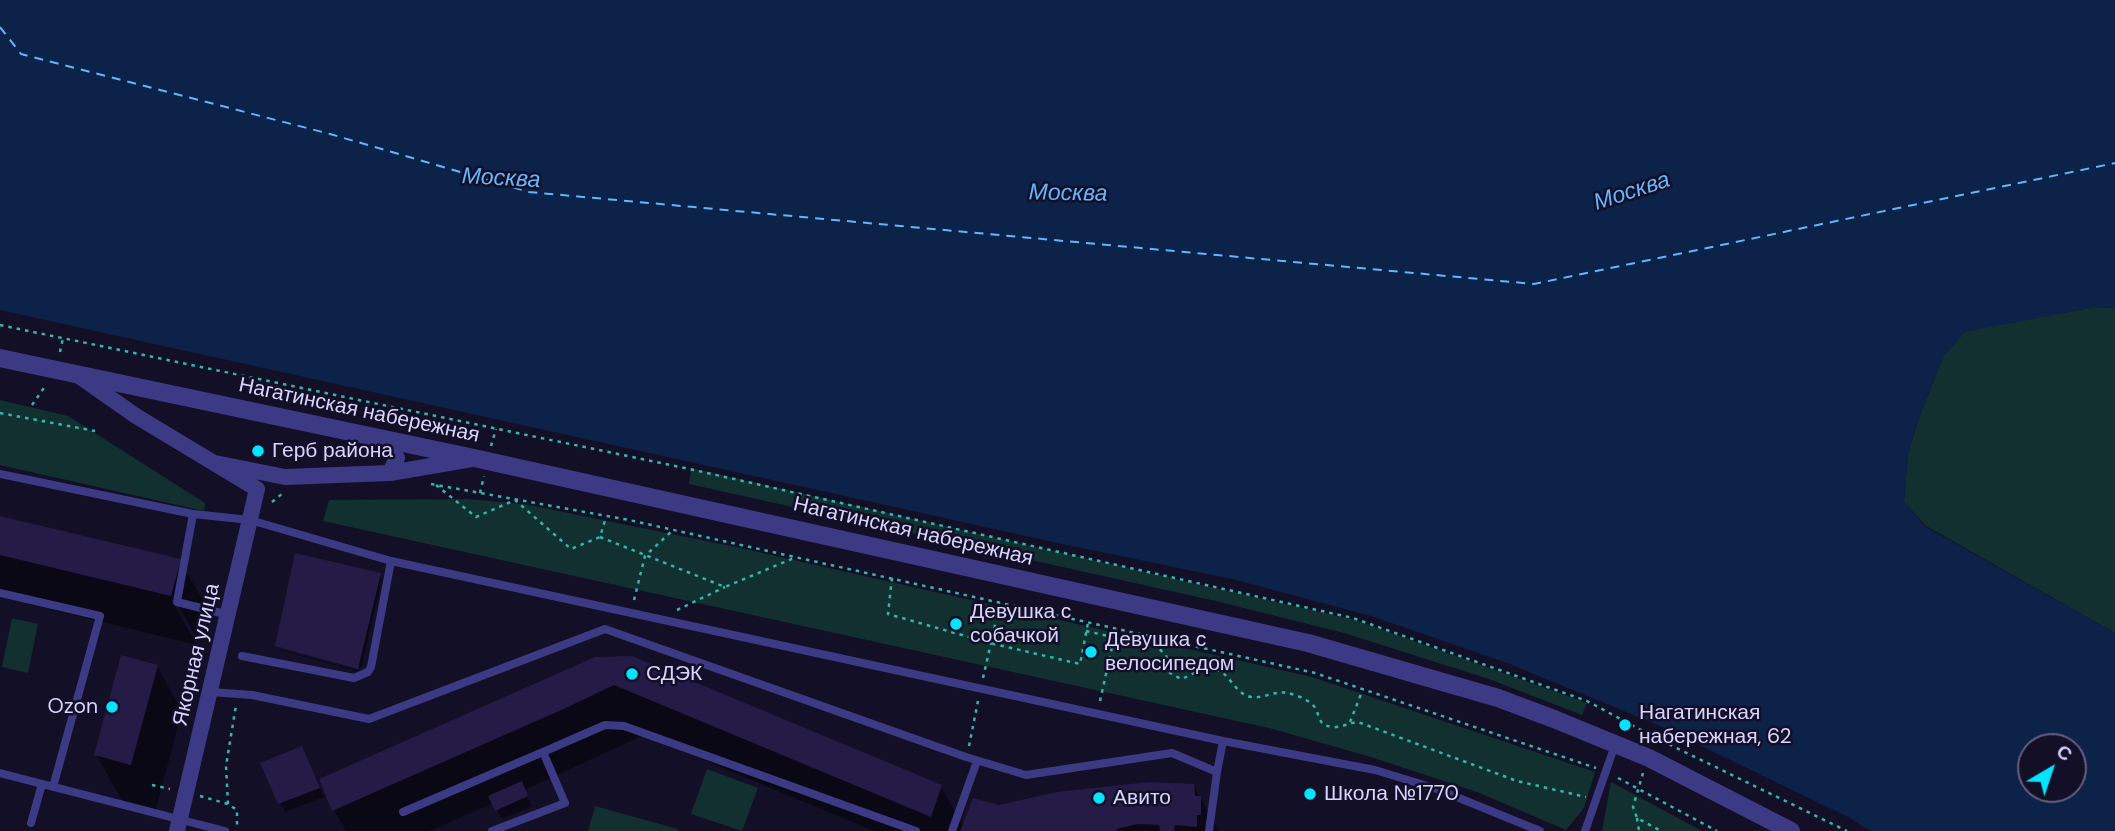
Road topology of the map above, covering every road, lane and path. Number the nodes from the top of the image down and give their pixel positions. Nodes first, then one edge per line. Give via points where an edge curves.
1 (0, 325) edge
2 (0, 358) edge
3 (79, 376) junction
4 (46, 385) dead end
5 (150, 391) junction
6 (32, 405) dead end
7 (0, 413) edge
8 (136, 415) junction
9 (96, 431) dead end
10 (387, 440) junction
11 (474, 458) junction
12 (215, 463) junction
13 (390, 473) junction
14 (0, 474) edge
15 (285, 477) junction
16 (257, 489) junction
17 (515, 499) junction
18 (193, 514) junction
19 (606, 516) junction
20 (250, 520) junction
21 (673, 530) junction
22 (600, 537) junction
23 (645, 556) junction
24 (796, 557) junction
25 (391, 561) junction
26 (892, 578) junction
27 (725, 587) junction
28 (0, 593) edge
29 (1000, 603) junction
30 (631, 613) junction
31 (229, 615) junction
32 (659, 619) junction
33 (1088, 622) junction
34 (1116, 629) junction
35 (1086, 631) junction
36 (1114, 637) junction
37 (990, 643) junction
38 (242, 656) dead end
39 (985, 673) dead end
40 (981, 688) junction
41 (1363, 690) junction
42 (210, 692) junction
43 (237, 694) junction
44 (1097, 713) junction
45 (1349, 723) junction
46 (1223, 740) junction
47 (1615, 744) junction
48 (543, 752) junction
49 (967, 757) junction
50 (977, 761) junction
51 (1606, 771) junction
52 (1217, 772) junction
53 (0, 773) edge
54 (42, 784) junction
55 (152, 785) dead end
56 (53, 787) junction
57 (1637, 788) junction
58 (187, 792) junction
59 (1596, 799) junction
60 (228, 804) junction
61 (403, 812) dead end
62 (1637, 818) junction
63 (31, 823) dead end
64 (179, 825) edge
65 (1517, 827) edge
66 (225, 831) edge
67 (237, 831) edge
68 (492, 831) edge
69 (916, 831) edge
70 (952, 831) edge
71 (1209, 831) edge
72 (1541, 831) edge
73 (1584, 831) edge
74 (1640, 831) edge
75 (1661, 831) edge
76 (1717, 831) edge
77 (1791, 831) edge
78 (1847, 831) edge

1 - 78 path via 685,468 1353,618 1587,701
2 - 3 street, Нагатинская набережная
3 - 5 street, Нагатинская набережная
3 - 8 street
4 - 6 path
5 - 8 street via 134,394 130,404
5 - 10 street, Нагатинская набережная
7 - 9 path
8 - 12 street
10 - 11 street, Нагатинская набережная
10 - 13 street via 397,458
11 - 13 street
11 - 47 street, Нагатинская набережная via 1308,643 1498,698
12 - 15 street
12 - 16 street
13 - 15 street
14 - 18 lane
15 - 16 street
16 - 20 street, Якорная улица
17 - 17 path via 457,489 433,483 476,517
17 - 19 path
17 - 22 path via 571,549
18 - 20 lane
18 - 31 lane via 177,602
19 - 21 path
19 - 22 path
20 - 25 lane
20 - 31 street, Якорная улица
21 - 23 path
21 - 24 path
22 - 23 path
23 - 27 path
23 - 30 path
24 - 26 path
24 - 27 path
25 - 30 lane
25 - 38 lane via 368,672 354,678
26 - 29 path
26 - 37 path via 888,614
27 - 32 path
28 - 56 lane via 100,616
29 - 33 path
29 - 37 path
30 - 32 lane
31 - 42 street, Якорная улица
32 - 40 lane
33 - 34 path
33 - 35 path
34 - 36 path
34 - 41 path via 1315,673
35 - 36 path
35 - 37 path via 1080,664
36 - 44 path
36 - 45 path via 1157,647 1166,655 1170,673 1181,679 1200,670 1222,672 1251,697 1280,691 1307,700 1322,725
37 - 39 path
40 - 44 lane
40 - 49 path
41 - 45 path
41 - 51 path
42 - 43 lane
42 - 58 street, Якорная улица
43 - 49 lane via 369,719 605,629
43 - 60 path via 226,766
44 - 46 lane
45 - 59 path via 1367,725 1517,781
46 - 52 lane
46 - 65 lane via 1375,770 1437,789
47 - 51 lane
47 - 77 street, Нагатинская набережная
48 - 61 lane
48 - 68 lane via 565,803
48 - 69 lane via 605,725 624,726
49 - 50 lane
50 - 52 lane via 1026,775 1172,753
50 - 70 lane
51 - 57 path
51 - 59 lane
52 - 71 lane
53 - 54 lane
54 - 56 lane
54 - 63 lane
55 - 58 path
56 - 64 lane
57 - 62 path via 1633,807
57 - 76 path
58 - 60 path
58 - 64 street, Якорная улица
59 - 73 lane
60 - 67 path via 237,810
62 - 74 path
62 - 75 path
64 - 66 lane
65 - 72 lane

